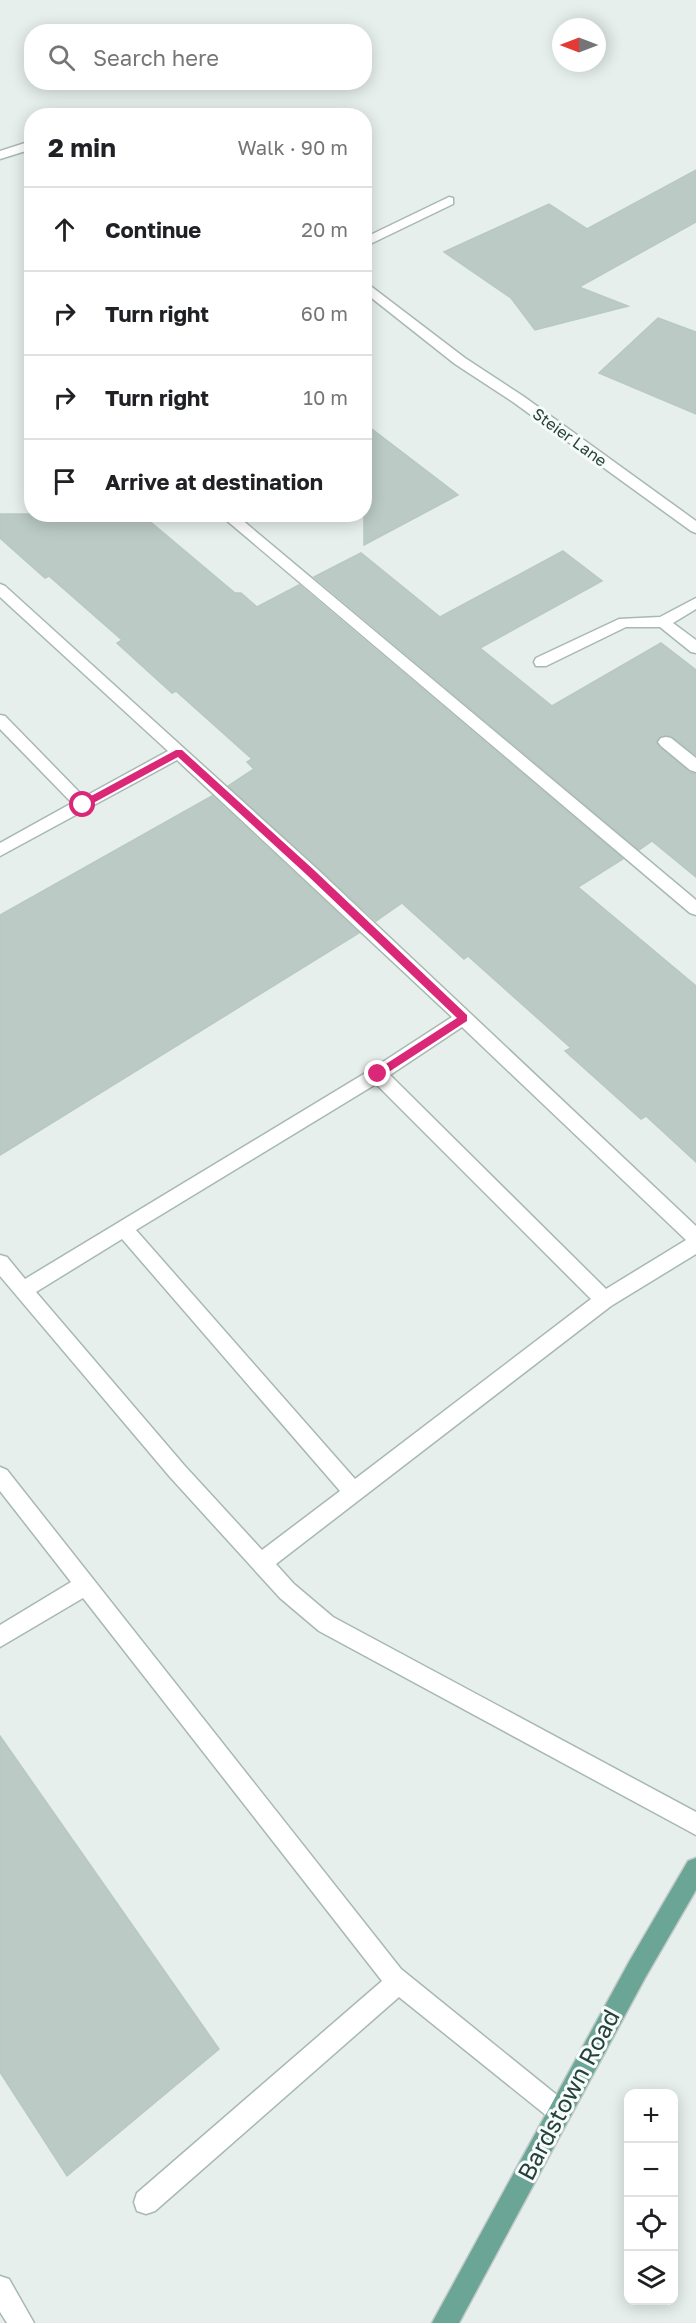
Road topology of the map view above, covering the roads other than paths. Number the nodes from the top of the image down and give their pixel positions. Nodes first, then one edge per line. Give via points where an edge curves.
1 (24, 147) edge
2 (0, 155) edge
3 (449, 201) dead end
4 (372, 239) edge
5 (372, 291) edge
6 (236, 522) edge
7 (696, 528) edge
8 (0, 589) edge
9 (696, 603) edge
10 (663, 622) junction
11 (696, 648) edge
12 (541, 662) dead end
13 (0, 720) edge
14 (666, 742) dead end
15 (179, 752) junction
16 (696, 766) edge
17 (83, 805) junction
18 (0, 850) edge
19 (696, 909) edge
20 (464, 1018) junction
21 (378, 1074) junction
22 (124, 1229) junction
23 (696, 1238) edge
24 (696, 1244) edge
25 (0, 1263) edge
26 (23, 1290) junction
27 (604, 1300) junction
28 (0, 1476) edge
29 (354, 1492) junction
30 (261, 1563) junction
31 (86, 1585) junction
32 (0, 1637) edge
33 (696, 1824) edge
34 (696, 1869) edge
35 (399, 1982) junction
36 (560, 2112) junction
37 (147, 2202) dead end
38 (0, 2288) edge
39 (21, 2323) edge
40 (445, 2323) edge

1 - 2 street
3 - 4 street
5 - 7 street, Steier Lane via 460,361
6 - 19 street
8 - 15 street
9 - 10 street
10 - 11 street
10 - 12 street via 624,622
13 - 17 street
14 - 16 street
15 - 17 street
15 - 20 street
17 - 18 street
20 - 21 street
20 - 23 street
21 - 22 street
21 - 27 street
22 - 26 street
22 - 29 street
24 - 27 street
25 - 26 street
26 - 30 street
27 - 29 street
28 - 31 street
29 - 30 street
30 - 33 street via 326,1623
31 - 32 street
31 - 35 street
34 - 36 main road, Bardstown Road
35 - 36 street
35 - 37 street
36 - 40 main road, Bardstown Road
38 - 39 street

